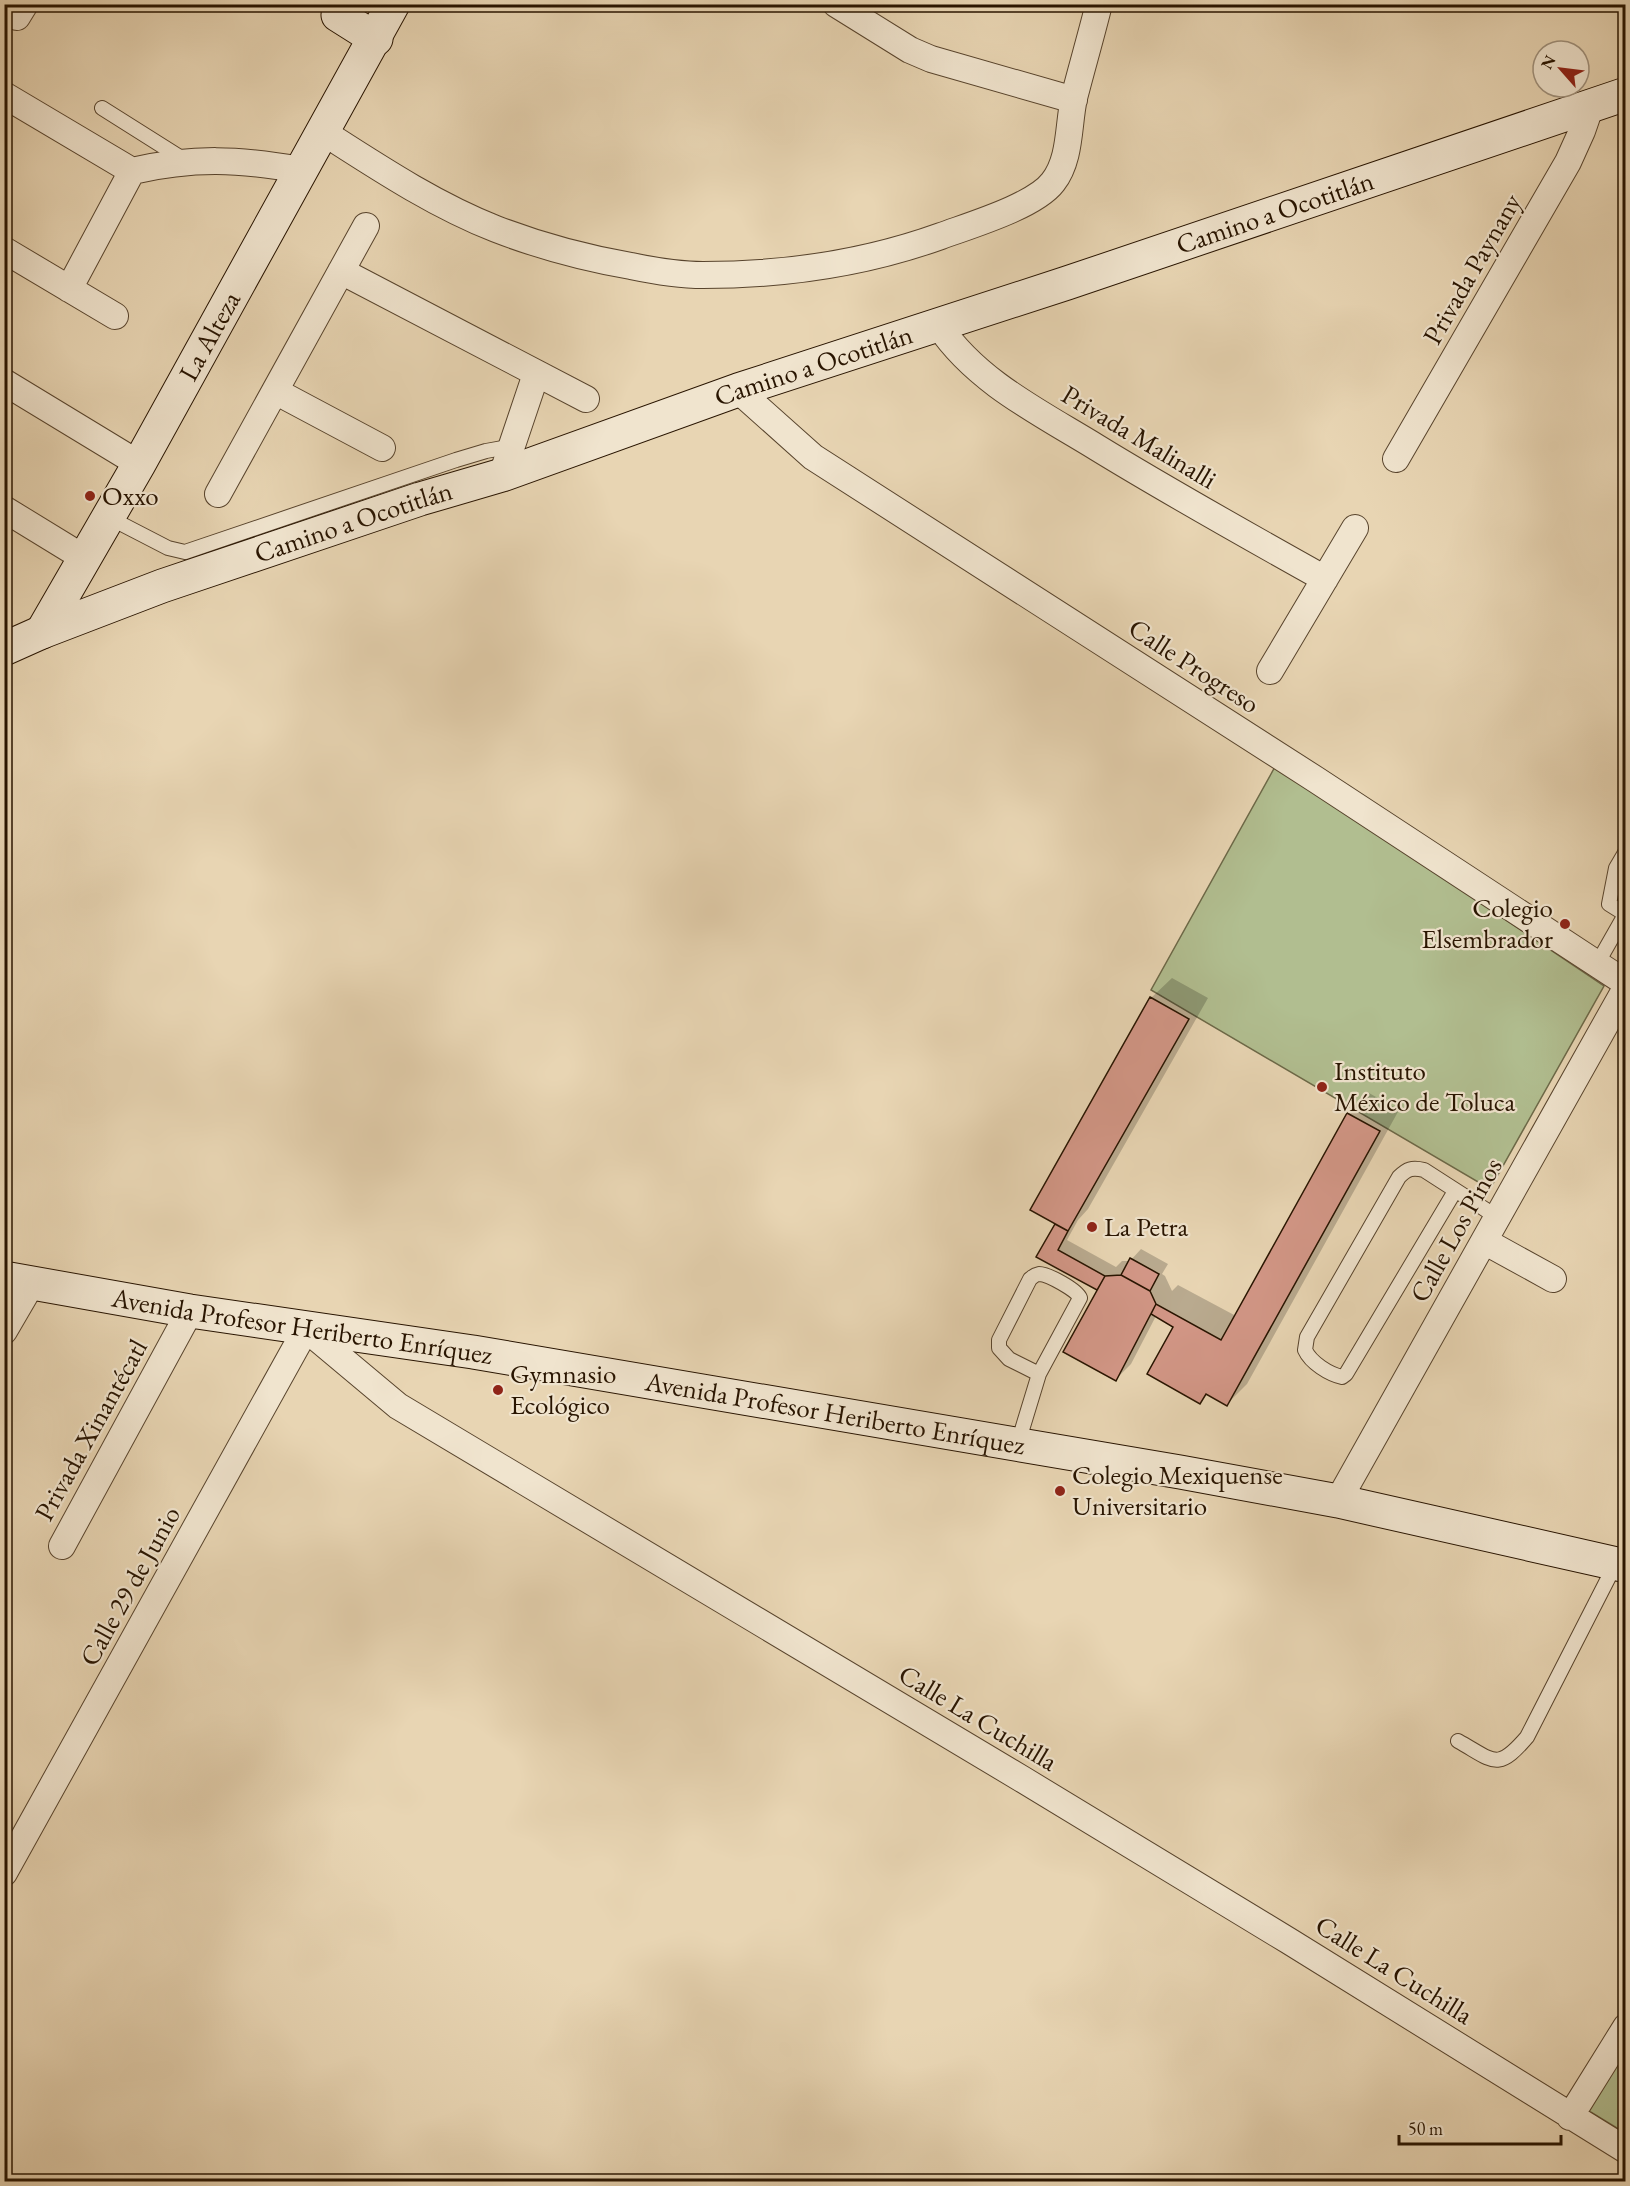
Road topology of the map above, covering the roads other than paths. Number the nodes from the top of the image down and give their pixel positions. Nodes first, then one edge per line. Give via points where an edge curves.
1 (393, 4) edge
2 (836, 4) edge
3 (1099, 4) edge
4 (334, 8) edge
5 (376, 39) junction
6 (1626, 94) edge
7 (4, 95) edge
8 (1074, 100) junction
9 (1591, 105) junction
10 (102, 108) dead end
11 (323, 132) junction
12 (187, 161) junction
13 (301, 170) junction
14 (132, 171) junction
15 (366, 226) dead end
16 (4, 250) edge
17 (341, 271) junction
18 (69, 289) junction
19 (115, 316) dead end
20 (939, 326) junction
21 (536, 374) junction
22 (4, 382) edge
23 (738, 390) junction
24 (275, 391) junction
25 (586, 399) dead end
26 (382, 447) dead end
27 (1396, 459) dead end
28 (507, 460) junction
29 (139, 464) junction
30 (218, 494) dead end
31 (4, 509) edge
32 (108, 517) junction
33 (1355, 528) dead end
34 (84, 558) junction
35 (1325, 579) junction
36 (42, 632) junction
37 (4, 649) edge
38 (1269, 671) dead end
39 (1626, 850) edge
40 (1625, 913) edge
41 (1597, 964) junction
42 (1626, 983) edge
43 (1626, 988) edge
44 (1455, 1191) junction
45 (1497, 1217) junction
46 (1484, 1241) junction
47 (1553, 1279) dead end
48 (18, 1280) edge
49 (190, 1311) junction
50 (306, 1329) junction
51 (4, 1331) edge
52 (1039, 1374) junction
53 (1018, 1443) junction
54 (1338, 1501) junction
55 (62, 1546) dead end
56 (1622, 1558) edge
57 (1458, 1741) dead end
58 (4, 1873) edge
59 (1626, 2028) edge
60 (1570, 2117) junction
61 (1626, 2150) edge

1 - 5 main road, La Alteza
2 - 8 street via 931,59
3 - 8 street
4 - 5 main road
5 - 11 main road, La Alteza
6 - 9 main road, Camino a Ocotitlán
7 - 14 street
8 - 11 street via 1064,158 1055,180 1037,196 912,246 793,270 702,275 613,263 495,229 439,202
9 - 20 main road, Camino a Ocotitlán
9 - 27 street, Privada Paynany via 1568,162
10 - 12 lane
11 - 13 main road, La Alteza
12 - 13 street via 234,160
12 - 14 street
13 - 29 main road, La Alteza
14 - 18 street
15 - 17 street
16 - 18 street
17 - 21 street
17 - 24 street
18 - 19 street
20 - 23 main road, Camino a Ocotitlán
20 - 35 street, Privada Malinalli via 980,373 1019,400
21 - 25 street
21 - 28 street
22 - 29 street
23 - 28 main road, Camino a Ocotitlán
23 - 41 street, Calle Progreso via 813,457
24 - 26 street
24 - 30 street
28 - 32 lane via 486,451 185,552 168,548
28 - 36 main road, Camino a Ocotitlán via 420,499 162,586
29 - 32 main road, La Alteza
31 - 34 street
32 - 34 main road, La Alteza
33 - 35 street
34 - 36 main road, La Alteza
35 - 38 street
36 - 37 main road, Camino a Ocotitlán
39 - 40 lane via 1616,868 1609,904
40 - 41 lane
41 - 42 street, Calle Progreso
43 - 45 street, Calle Los Pinos
44 - 44 lane via 1424,1170 1408,1169 1399,1177 1307,1337 1305,1350 1313,1361 1337,1376 1346,1374
44 - 45 lane
45 - 46 street, Calle Los Pinos
46 - 47 street
46 - 54 street, Calle Los Pinos
48 - 49 main road, Avenida Profesor Heriberto Enríquez
48 - 51 street
49 - 50 main road, Avenida Profesor Heriberto Enríquez
49 - 55 street, Privada Xinantécatl
50 - 53 main road, Avenida Profesor Heriberto Enríquez via 473,1352
50 - 58 street, Calle 29 de Junio
50 - 60 street, Calle La Cuchilla via 398,1406 1176,1872
52 - 52 lane via 1003,1354 999,1340 1030,1279 1043,1274 1080,1296
52 - 53 lane
53 - 54 main road, Avenida Profesor Heriberto Enríquez
54 - 56 main road, Avenida Profesor Heriberto Enríquez via 1483,1535
56 - 57 lane via 1527,1737 1512,1755 1491,1759
59 - 60 street
60 - 61 street, Calle La Cuchilla

